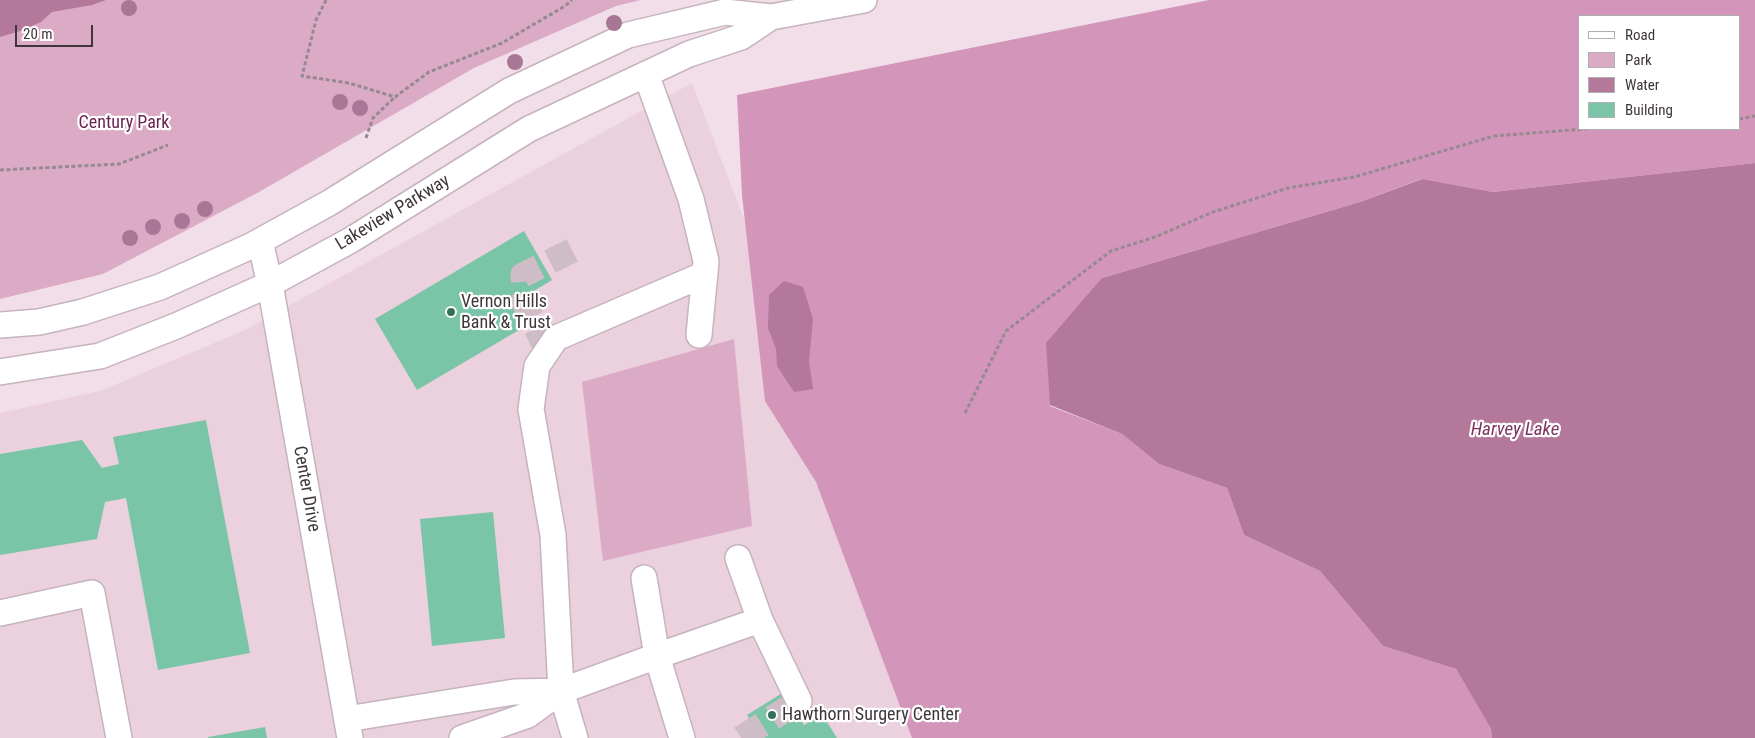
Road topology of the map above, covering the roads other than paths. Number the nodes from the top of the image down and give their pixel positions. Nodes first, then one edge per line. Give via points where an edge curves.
1 (864, 0) edge
2 (771, 17) junction
3 (646, 74) junction
4 (260, 241) junction
5 (705, 274) junction
6 (270, 284) junction
7 (0, 326) edge
8 (699, 336) dead end
9 (0, 372) edge
10 (738, 558) dead end
11 (644, 578) dead end
12 (0, 613) edge
13 (760, 620) junction
14 (657, 656) junction
15 (561, 691) junction
16 (799, 701) dead end
17 (348, 729) edge
18 (119, 738) edge
19 (462, 738) edge
20 (575, 738) edge
21 (682, 738) edge

1 - 2 street, Lakeview Parkway
2 - 3 street, Lakeview Parkway via 741,37 689,54
2 - 4 street, Lakeview Parkway via 725,12 628,36 509,91 329,203
3 - 5 street via 691,199 706,261
3 - 6 street, Lakeview Parkway via 529,129 351,240
4 - 6 street, Center Drive
4 - 7 street, Lakeview Parkway via 160,287 109,304 39,322
5 - 8 street
5 - 15 street via 556,338 537,366 531,409 553,535
6 - 9 street, Lakeview Parkway via 100,356
6 - 17 street, Center Drive
10 - 13 street
11 - 14 street
12 - 18 street via 92,593
13 - 14 street
13 - 16 street
14 - 15 street
14 - 21 street
15 - 17 street via 514,692
15 - 19 street via 528,715
15 - 20 street

